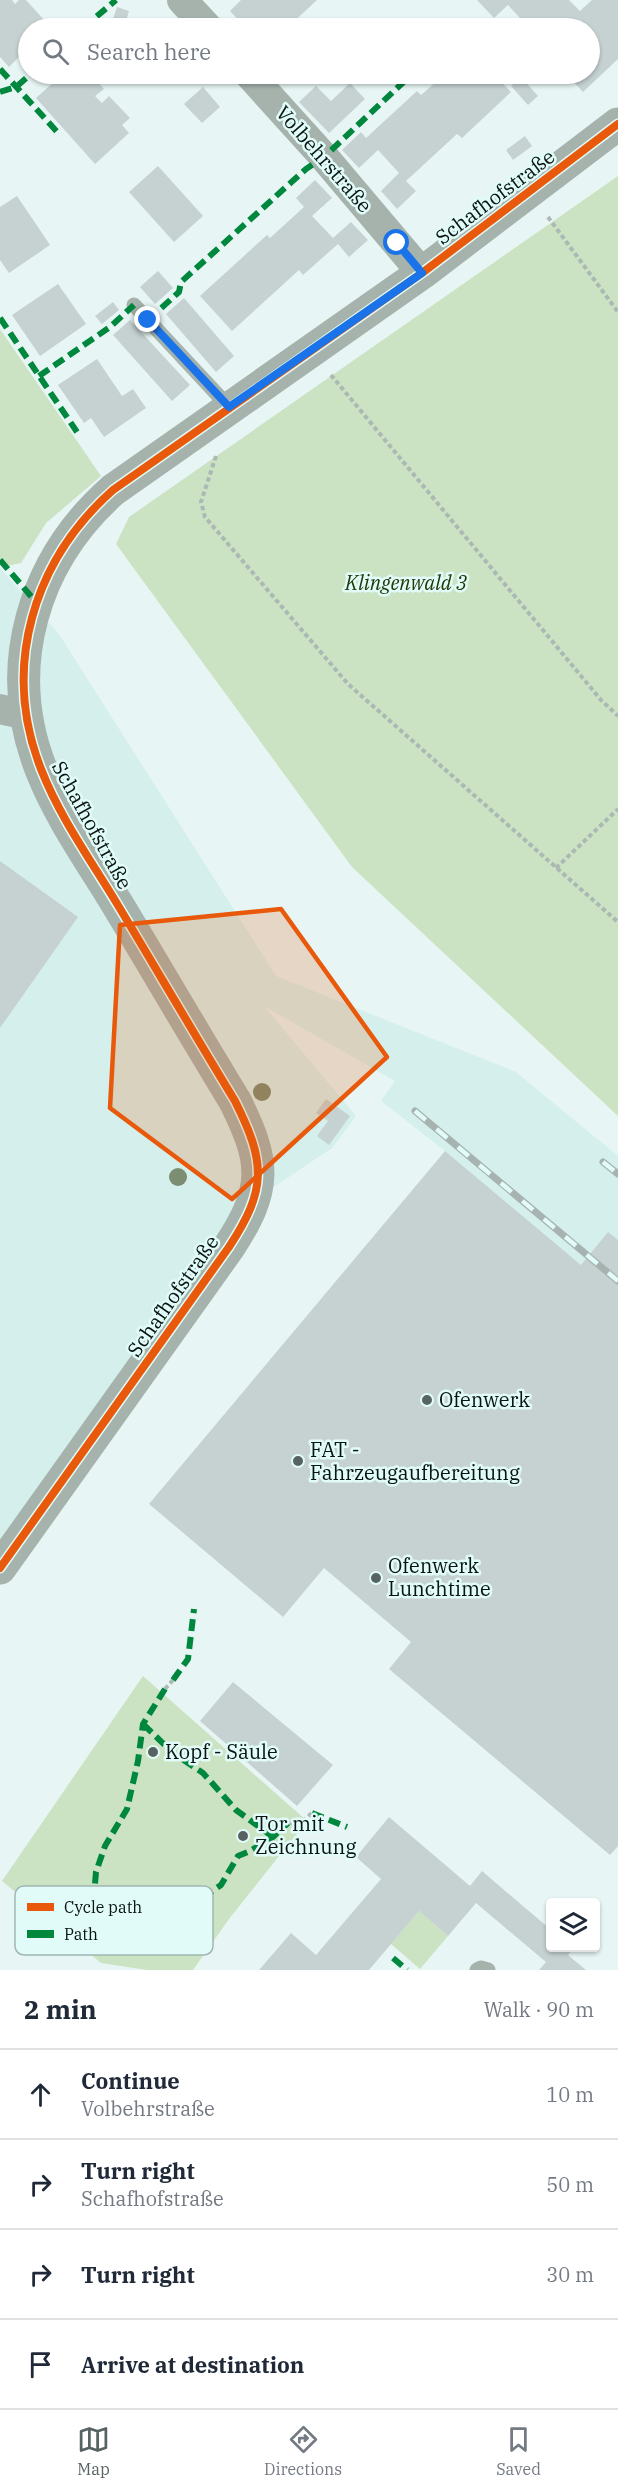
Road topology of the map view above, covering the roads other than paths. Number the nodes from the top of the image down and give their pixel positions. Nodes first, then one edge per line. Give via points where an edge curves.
1 (185, 1) edge
2 (199, 18) edge
3 (258, 84) edge
4 (618, 124) edge
5 (422, 273) junction
6 (134, 305) dead end
7 (220, 413) junction
8 (13, 712) edge
9 (0, 1568) edge
10 (477, 1970) edge
11 (488, 1970) edge

1 - 2 street
3 - 5 street, Volbehrstraße
4 - 5 street, Schafhofstraße
5 - 7 street, Schafhofstraße
6 - 7 lane
7 - 8 street, Schafhofstraße via 112,490 91,509 58,553 36,602
8 - 9 street, Schafhofstraße via 57,803 235,1101 250,1132 258,1175 256,1198 238,1232
10 - 11 lane

